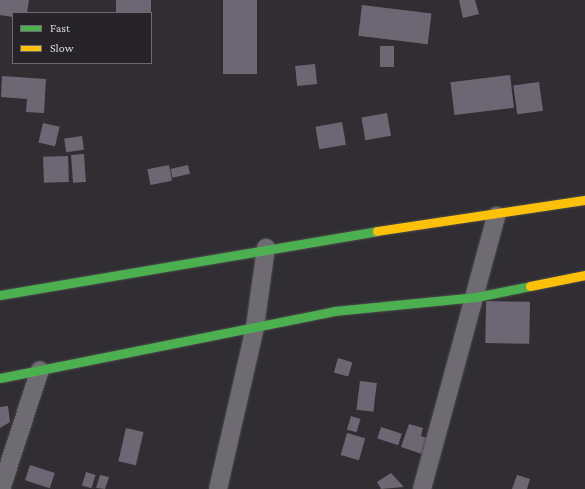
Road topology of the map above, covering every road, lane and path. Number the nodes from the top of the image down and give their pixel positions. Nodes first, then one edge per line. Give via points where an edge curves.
1 (585, 200) edge
2 (496, 216) junction
3 (266, 248) junction
4 (585, 275) edge
5 (0, 295) edge
6 (476, 297) junction
7 (255, 327) junction
8 (40, 370) junction
9 (0, 378) edge
10 (1, 489) edge
11 (218, 489) edge
12 (422, 489) edge

1 - 2 street
2 - 3 street
2 - 6 street
3 - 5 street
3 - 7 street
4 - 6 street
6 - 7 street via 334,311
6 - 12 street
7 - 8 street
7 - 11 street
8 - 9 street
8 - 10 street

